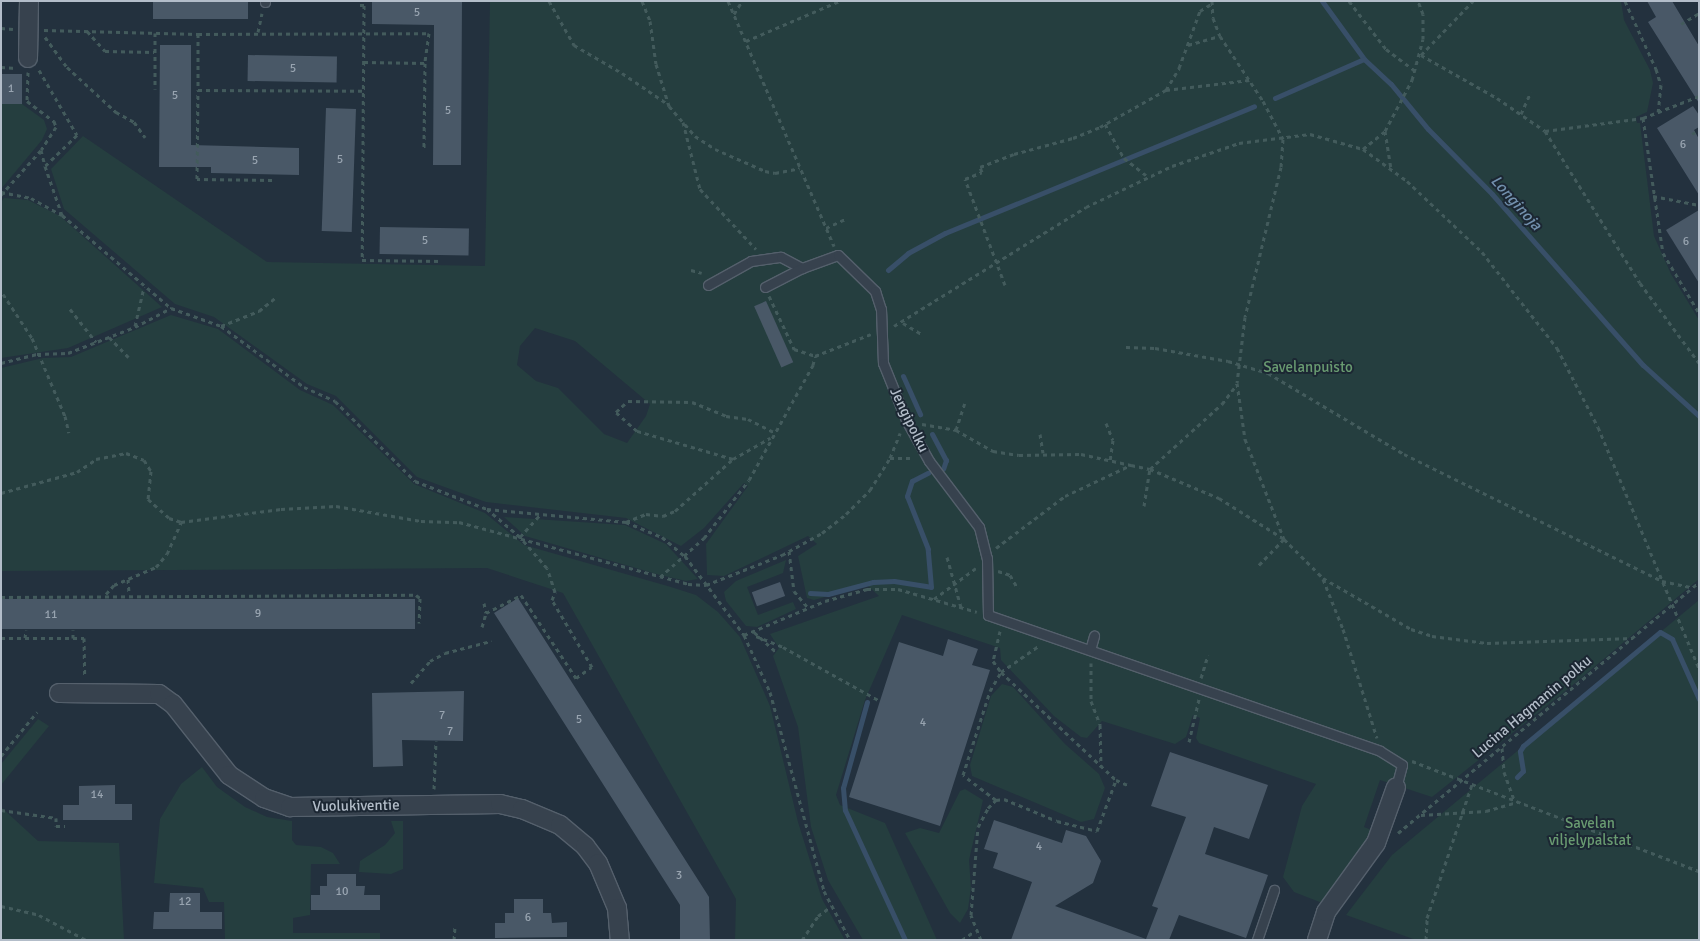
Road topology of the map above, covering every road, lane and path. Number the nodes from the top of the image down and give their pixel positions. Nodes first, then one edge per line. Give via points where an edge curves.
1 (30, 1) edge
2 (549, 1) edge
3 (642, 1) edge
4 (728, 1) edge
5 (742, 1) edge
6 (840, 1) edge
7 (1349, 1) edge
8 (1418, 1) edge
9 (1473, 1) edge
10 (1625, 1) edge
11 (265, 2) edge
12 (1212, 2) edge
13 (360, 5) dead end
14 (734, 14) junction
15 (1699, 14) edge
16 (1681, 24) dead end
17 (1, 28) edge
18 (29, 30) junction
19 (86, 31) junction
20 (258, 32) junction
21 (364, 32) junction
22 (155, 33) junction
23 (198, 34) junction
24 (1220, 36) junction
25 (746, 41) junction
26 (1188, 45) junction
27 (154, 52) junction
28 (1421, 55) junction
29 (28, 58) junction
30 (364, 62) junction
31 (425, 63) junction
32 (1415, 72) junction
33 (1249, 80) junction
34 (155, 89) dead end
35 (198, 90) junction
36 (1166, 90) junction
37 (363, 91) junction
38 (1531, 92) dead end
39 (1699, 96) edge
40 (669, 106) junction
41 (1658, 112) junction
42 (1521, 114) junction
43 (1643, 118) junction
44 (682, 121) junction
45 (1105, 124) junction
46 (1699, 130) edge
47 (1385, 131) junction
48 (1545, 131) junction
49 (1692, 134) dead end
50 (145, 137) dead end
51 (1282, 139) junction
52 (424, 149) dead end
53 (1363, 149) junction
54 (41, 150) junction
55 (45, 166) junction
56 (1391, 167) junction
57 (800, 168) junction
58 (1147, 176) junction
59 (272, 180) dead end
60 (2, 193) edge
61 (1653, 196) junction
62 (1699, 205) edge
63 (62, 215) junction
64 (845, 219) dead end
65 (826, 228) junction
66 (838, 255) junction
67 (766, 259) junction
68 (442, 260) dead end
69 (998, 262) junction
70 (802, 268) junction
71 (708, 285) dead end
72 (1004, 285) dead end
73 (144, 287) junction
74 (765, 287) joint
75 (3, 294) dead end
76 (276, 297) dead end
77 (172, 308) junction
78 (70, 309) dead end
79 (1699, 313) edge
80 (903, 324) junction
81 (221, 326) junction
82 (135, 327) junction
83 (880, 331) junction
84 (921, 334) dead end
85 (109, 337) junction
86 (96, 342) junction
87 (1126, 347) dead end
88 (37, 354) junction
89 (815, 356) junction
90 (128, 357) dead end
91 (1, 363) edge
92 (1699, 363) edge
93 (1239, 365) junction
94 (1237, 384) junction
95 (965, 403) dead end
96 (906, 420) junction
97 (1106, 423) dead end
98 (956, 430) junction
99 (774, 432) junction
100 (69, 433) dead end
101 (1040, 434) dead end
102 (770, 438) junction
103 (1043, 453) junction
104 (890, 458) junction
105 (733, 459) junction
106 (929, 461) junction
107 (1110, 461) junction
108 (1131, 465) junction
109 (1150, 468) junction
110 (1, 493) edge
111 (1144, 506) dead end
112 (487, 509) junction
113 (540, 515) junction
114 (180, 522) junction
115 (626, 522) junction
116 (520, 537) junction
117 (1284, 539) junction
118 (789, 551) junction
119 (685, 556) junction
120 (947, 557) dead end
121 (987, 558) junction
122 (1258, 566) dead end
123 (987, 568) junction
124 (660, 577) junction
125 (1323, 578) junction
126 (128, 579) junction
127 (1662, 580) junction
128 (1699, 582) edge
129 (956, 583) junction
130 (706, 585) junction
131 (1691, 587) junction
132 (1018, 589) dead end
133 (106, 595) junction
134 (128, 595) junction
135 (1, 597) edge
136 (934, 599) junction
137 (484, 603) dead end
138 (1672, 604) junction
139 (961, 607) junction
140 (809, 609) junction
141 (486, 613) junction
142 (988, 615) junction
143 (998, 618) junction
144 (419, 623) dead end
145 (482, 627) dead end
146 (26, 630) dead end
147 (73, 630) dead end
148 (754, 632) junction
149 (744, 635) junction
150 (756, 636) junction
151 (1094, 636) dead end
152 (1053, 637) junction
153 (1, 638) edge
154 (25, 638) junction
155 (73, 638) junction
156 (1633, 638) junction
157 (491, 641) dead end
158 (1090, 650) junction
159 (776, 652) dead end
160 (1699, 668) edge
161 (1001, 672) junction
162 (411, 683) dead end
163 (85, 692) junction
164 (60, 693) dead end
165 (880, 701) dead end
166 (37, 712) dead end
167 (436, 741) dead end
168 (1502, 747) junction
169 (1380, 751) junction
170 (1, 756) edge
171 (1408, 760) dead end
172 (1102, 767) junction
173 (1116, 780) junction
174 (1462, 781) junction
175 (1472, 784) junction
176 (1128, 785) dead end
177 (1396, 787) joint
178 (434, 790) dead end
179 (996, 800) junction
180 (1514, 800) junction
181 (1518, 802) junction
182 (1, 810) edge
183 (1463, 812) junction
184 (1421, 815) junction
185 (65, 826) dead end
186 (1376, 843) junction
187 (1699, 871) edge
188 (1274, 890) dead end
189 (1, 906) edge
190 (832, 906) junction
191 (455, 926) dead end
192 (975, 931) junction
193 (86, 940) edge
194 (454, 940) edge
195 (620, 940) edge
196 (802, 940) edge
197 (850, 940) edge
198 (962, 940) edge
199 (981, 940) edge
200 (1257, 940) edge
201 (1317, 940) edge
202 (1426, 940) edge

1 - 18 street
2 - 40 path via 574,46 622,73
3 - 40 path via 650,21 656,64
4 - 14 path
5 - 14 path
6 - 25 path
7 - 32 path via 1386,49
8 - 28 path via 1422,14
9 - 28 path
10 - 41 path via 1656,69 1660,85
11 - 20 path
12 - 24 path
12 - 26 path via 1200,12
13 - 21 path via 364,5
14 - 25 path
15 - 16 path
17 - 18 path
18 - 29 street
19 - 22 path
19 - 27 path via 105,51
19 - 50 path via 41,30 67,67 116,112 134,122
20 - 21 path
20 - 23 path
21 - 30 path
21 - 31 path via 429,33
22 - 23 path
22 - 27 path
23 - 35 path
24 - 26 path
24 - 33 path
25 - 57 path
26 - 36 path
27 - 34 path
28 - 32 path
28 - 42 path
29 - 54 path via 27,101 54,121 56,127
29 - 55 path via 42,73 77,135
30 - 31 path
30 - 37 path
31 - 52 path
32 - 47 path
33 - 36 path
33 - 51 path
35 - 37 path
35 - 59 path via 197,179
36 - 45 path
37 - 68 path via 362,260
38 - 42 path
39 - 41 path
40 - 44 path
41 - 43 path
42 - 48 path
43 - 48 path
43 - 61 path
44 - 57 path via 715,149 765,170 775,173
44 - 67 path via 700,190
45 - 58 path via 1124,158
45 - 69 path via 1074,138 980,167 982,172 965,179
46 - 49 path
47 - 53 path
47 - 56 path
48 - 92 path via 1640,284
51 - 53 path via 1310,134
51 - 58 path via 1239,143
51 - 93 path via 1281,167 1245,317
53 - 56 path
54 - 55 path
54 - 60 path
55 - 63 path
56 - 127 path via 1482,252 1557,348 1598,427
57 - 65 path
58 - 69 path via 1086,206
60 - 63 path via 31,198
61 - 62 path
61 - 79 path via 1664,253
63 - 73 path via 121,262
64 - 65 path
65 - 66 path
66 - 70 lane
66 - 83 lane, Jengipolku via 875,291 881,309
67 - 70 lane via 781,257
67 - 71 lane via 751,261
69 - 72 path
69 - 80 path
70 - 74 lane
73 - 77 path
73 - 82 path
74 - 89 path via 794,349
75 - 88 path via 32,338
76 - 81 path via 259,311
77 - 81 path
77 - 82 path
78 - 86 path
80 - 83 path
80 - 84 path
81 - 112 path via 304,387 334,401 415,481
82 - 85 path
83 - 89 path
83 - 96 lane, Jengipolku via 883,363
85 - 86 path
85 - 90 path
86 - 88 path via 68,352
87 - 93 path via 1155,348
88 - 91 path
88 - 100 path via 66,416
89 - 99 path via 813,365
93 - 94 path
93 - 127 path via 1268,373 1404,454
94 - 109 path via 1216,409
94 - 117 path via 1245,439
95 - 98 path
96 - 98 path
96 - 104 path
96 - 106 lane, Jengipolku
97 - 107 path via 1113,440
98 - 103 path via 994,451 1019,455
99 - 102 path
99 - 105 path via 748,419 726,416 692,402 628,401 616,412 637,431
101 - 103 path
102 - 105 path
102 - 119 path via 749,480 704,538
103 - 107 path via 1081,454
104 - 106 path
104 - 118 path via 870,490 846,514 822,533
105 - 115 path via 675,511 663,516 646,514
106 - 121 lane, Jengipolku via 979,527
107 - 108 path
108 - 109 path
108 - 121 path via 1066,496 1004,540
109 - 111 path
109 - 117 path via 1219,498
110 - 114 path via 77,472 96,459 126,453 144,460 151,470 148,498 169,518
112 - 113 path
112 - 116 path
113 - 115 path
113 - 116 path
114 - 116 path via 272,510 336,506 421,521 458,522
114 - 126 path via 167,554 156,567
115 - 119 path via 662,536
116 - 124 path
116 - 141 path via 547,568 555,592 552,600 592,667 576,678 521,594
117 - 122 path
117 - 125 path
118 - 130 path
118 - 140 path via 794,591
119 - 124 path
119 - 130 path
120 - 129 path
121 - 123 lane, Jengipolku
121 - 129 path
123 - 132 path via 1010,575
123 - 142 lane, Jengipolku
124 - 130 path
125 - 156 path via 1411,629 1432,636 1487,643
125 - 169 path via 1343,629
126 - 133 path via 114,585
126 - 134 path
127 - 131 path
127 - 138 path
128 - 131 path, Lucina Hagmanin polku
129 - 136 path
129 - 139 path
130 - 149 path
131 - 138 path, Lucina Hagmanin polku
133 - 134 path
133 - 135 path
134 - 144 path via 416,595 420,598
136 - 139 path
136 - 140 path via 898,589 867,589
137 - 141 path
138 - 156 path, Lucina Hagmanin polku
138 - 160 path
139 - 142 path
140 - 148 path
141 - 145 path
142 - 143 lane
143 - 152 lane
143 - 161 path via 1001,627 994,661
146 - 154 path
147 - 155 path
148 - 149 path
148 - 150 path
149 - 190 path via 770,692 787,745 807,834 824,891
150 - 159 path
150 - 165 path via 783,647
151 - 158 lane
152 - 158 lane
152 - 161 path
153 - 154 path
154 - 155 path
155 - 163 path via 84,638
156 - 168 path, Lucina Hagmanin polku
157 - 162 path via 445,653 424,666
158 - 169 lane
158 - 172 path via 1090,701 1100,724
161 - 172 path
161 - 179 path via 990,691 963,775
163 - 164 street, Vuolukiventie
163 - 195 street, Vuolukiventie via 159,694 173,704 229,775 264,798 290,807 500,804 522,809 560,825 585,846 598,863 617,908
166 - 170 path
167 - 178 path
168 - 174 path, Lucina Hagmanin polku
168 - 180 path via 1504,772
169 - 177 lane via 1402,765
171 - 174 path
172 - 173 path
173 - 176 path
173 - 179 path via 1097,831 1057,821 1018,803
174 - 175 path
174 - 184 path, Lucina Hagmanin polku
175 - 180 path
175 - 183 path
177 - 186 street
179 - 192 path via 978,827 971,915
180 - 181 path
181 - 183 path via 1486,811
181 - 187 path
182 - 185 path via 56,818 56,826
183 - 184 path
183 - 202 path via 1427,918
184 - 186 path, Lucina Hagmanin polku via 1394,836
186 - 201 street via 1326,912
188 - 200 lane
189 - 193 path via 39,915
190 - 196 path via 818,916
190 - 197 path
191 - 194 path
192 - 198 path
192 - 199 path

